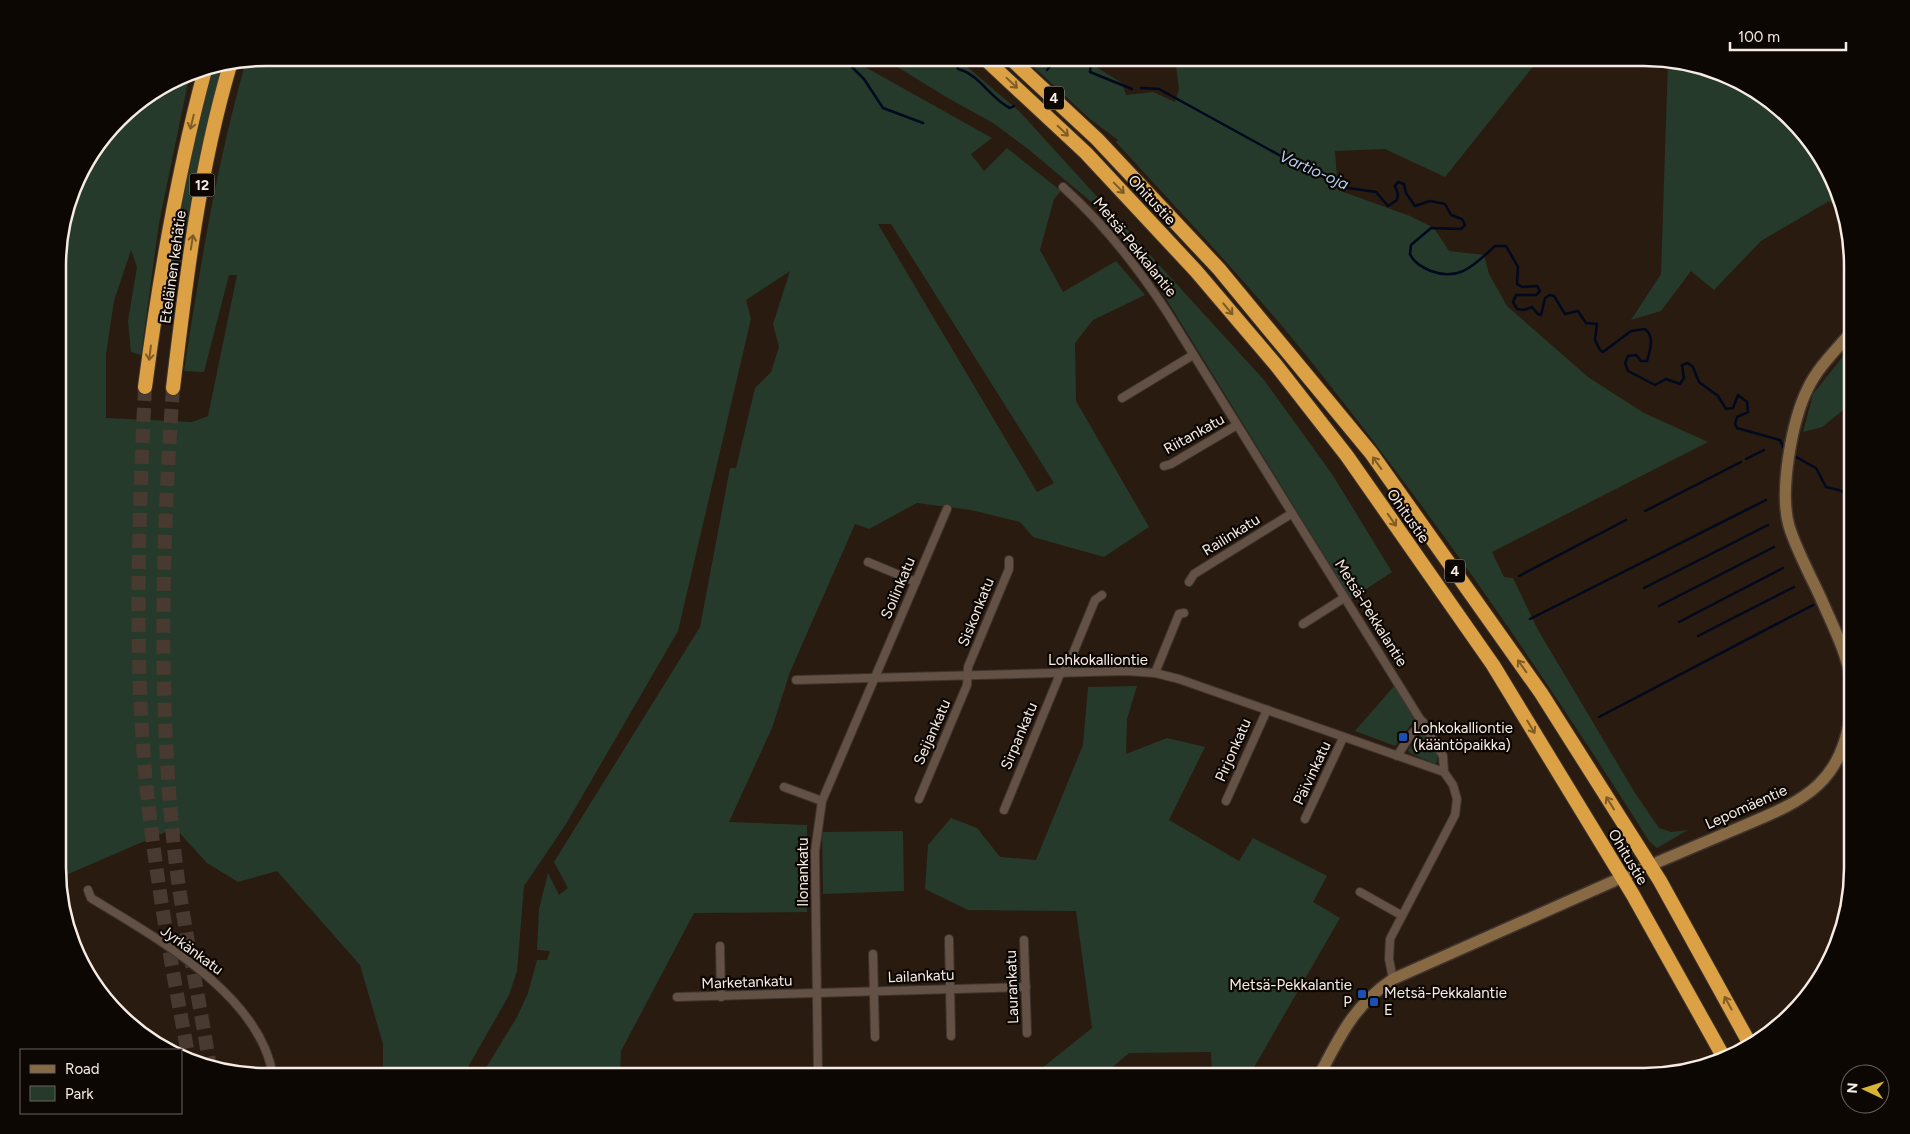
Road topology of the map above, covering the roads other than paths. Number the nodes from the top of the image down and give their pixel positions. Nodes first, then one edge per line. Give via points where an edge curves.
1 (993, 66) edge
2 (1019, 66) edge
3 (229, 70) edge
4 (203, 77) edge
5 (1063, 187) dead end
6 (1844, 341) edge
7 (1193, 355) junction
8 (145, 386) tunnel mouth
9 (173, 388) tunnel mouth
10 (1122, 398) dead end
11 (1237, 425) junction
12 (1164, 466) dead end
13 (947, 509) dead end
14 (1291, 514) junction
15 (1010, 560) dead end
16 (868, 562) dead end
17 (916, 582) junction
18 (1189, 582) dead end
19 (1102, 595) dead end
20 (1344, 598) junction
21 (1184, 612) dead end
22 (1303, 624) dead end
23 (1844, 657) edge
24 (1155, 673) junction
25 (1060, 674) junction
26 (968, 675) junction
27 (875, 678) junction
28 (796, 680) dead end
29 (1267, 710) junction
30 (1423, 722) junction
31 (1343, 738) junction
32 (1844, 743) edge
33 (1397, 756) junction
34 (1444, 772) junction
35 (784, 787) dead end
36 (919, 799) dead end
37 (822, 801) junction
38 (1226, 801) dead end
39 (1004, 810) dead end
40 (1305, 819) dead end
41 (1658, 862) dead end
42 (1642, 869) dead end
43 (1631, 874) dead end
44 (1614, 881) dead end
45 (88, 890) dead end
46 (1360, 892) dead end
47 (1401, 915) junction
48 (949, 939) dead end
49 (1024, 940) dead end
50 (720, 946) dead end
51 (873, 954) dead end
52 (1394, 979) junction
53 (1026, 987) junction
54 (950, 989) junction
55 (874, 992) junction
56 (818, 994) junction
57 (677, 997) dead end
58 (722, 997) junction
59 (1027, 1033) dead end
60 (951, 1036) dead end
61 (875, 1037) dead end
62 (1747, 1039) edge
63 (1721, 1052) edge
64 (271, 1068) edge
65 (818, 1068) edge
66 (1322, 1068) edge

1 -> 63 highway, Ohitustie / 4 via 1086,153 1196,271 1276,365 1347,456 1498,672 1632,895
62 -> 2 highway, Ohitustie / 4 via 1660,881 1541,693 1371,453 1219,269 1097,139
9 -> 3 highway, Eteläinen kehätie / 12 via 194,225
4 -> 8 highway, Eteläinen kehätie / 12 via 165,253
5 - 7 street, Metsä-Pekkalantie via 1096,216 1145,278
6 - 23 street via 1815,376 1800,407 1790,448 1786,501 1789,526
7 - 10 street
7 - 11 street, Metsä-Pekkalantie
11 - 12 street, Riitankatu
11 - 14 street, Metsä-Pekkalantie
13 - 17 street, Soilinkatu
14 - 18 street, Railinkatu via 1194,574
14 - 20 street, Metsä-Pekkalantie
15 - 26 street, Siskonkatu via 968,667
16 - 17 street
17 - 27 street, Soilinkatu
19 - 25 street, Sirpankatu via 1094,600 1067,668
20 - 22 street
20 - 30 street, Metsä-Pekkalantie
21 - 24 street via 1179,614
24 - 25 street, Lohkokalliontie
24 - 29 street, Lohkokalliontie
25 - 26 street, Lohkokalliontie
25 - 39 street, Sirpankatu
26 - 27 street, Lohkokalliontie
26 - 36 street, Seijankatu via 967,686
27 - 28 street, Lohkokalliontie
27 - 37 street, Ilonankatu
29 - 31 street, Lohkokalliontie
29 - 38 street, Pirjonkatu
30 - 33 street
30 - 34 street, Metsä-Pekkalantie via 1443,756
31 - 33 street, Lohkokalliontie
31 - 40 street, Päivinkatu
32 - 41 street, Lepomäentie via 1834,766 1813,790 1792,806
33 - 34 street, Lohkokalliontie
34 - 47 street, Metsä-Pekkalantie via 1457,799 1455,815
35 - 37 street
37 - 56 street, Ilonankatu via 815,851
42 - 43 street
44 - 52 street
45 - 64 street, Jyrkänkatu via 92,898 180,956 220,988 260,1038
46 - 47 street
47 - 52 street, Metsä-Pekkalantie via 1390,939 1389,959
48 - 54 street
49 - 53 street, Laurankatu
50 - 58 street
51 - 55 street
52 - 66 street via 1361,1004
53 - 54 street, Lailankatu
53 - 59 street, Laurankatu
54 - 55 street, Lailankatu
54 - 60 street
55 - 56 street, Lailankatu
55 - 61 street
56 - 58 street, Marketankatu
56 - 65 street, Ilonankatu
57 - 58 street, Marketankatu

